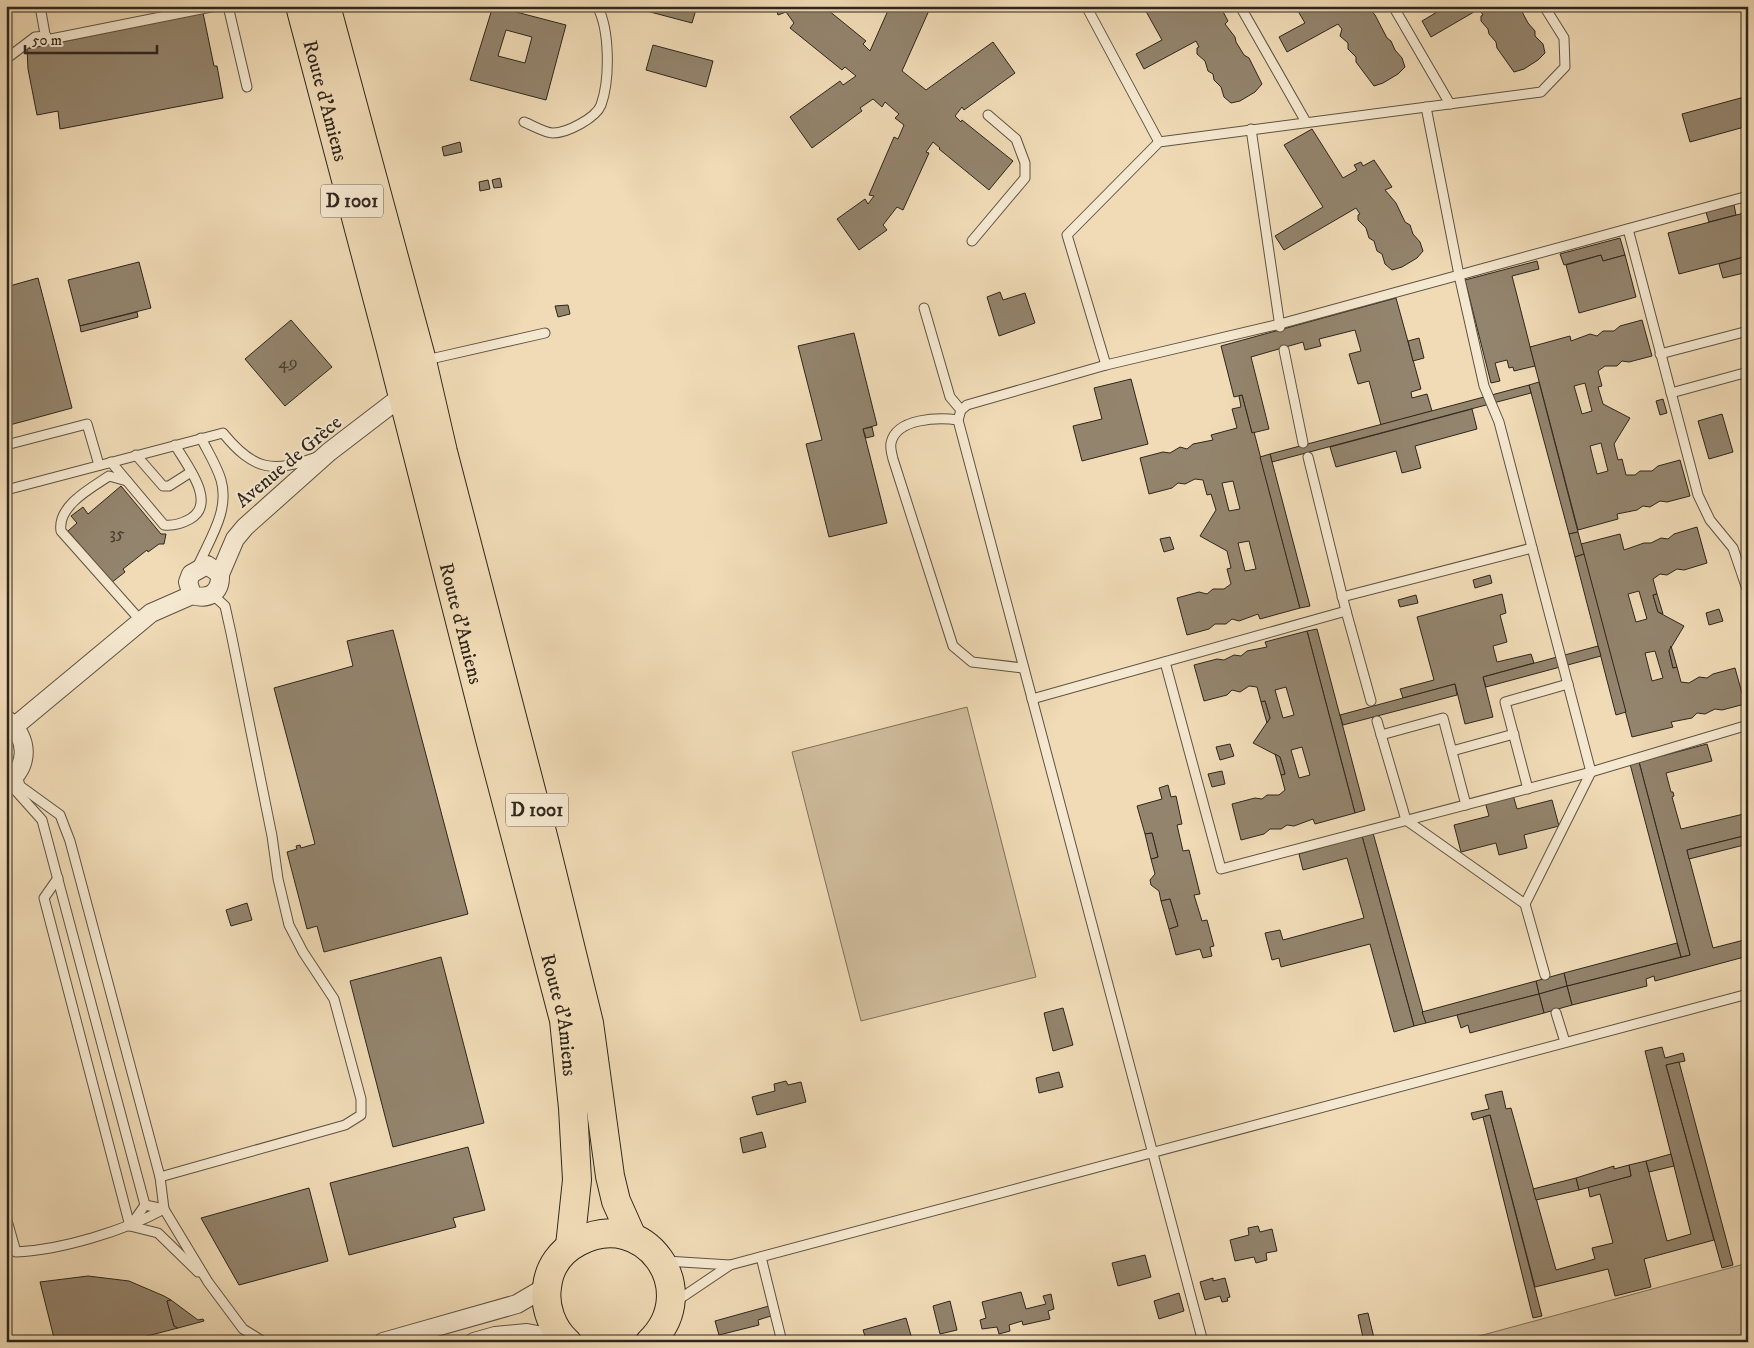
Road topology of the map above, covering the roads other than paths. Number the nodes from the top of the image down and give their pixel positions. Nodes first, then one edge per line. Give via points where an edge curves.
1 (40, 6) edge
2 (216, 6) edge
3 (228, 6) edge
4 (300, 6) edge
5 (326, 6) edge
6 (597, 6) edge
7 (1086, 6) edge
8 (1240, 6) edge
9 (1393, 6) edge
10 (1544, 6) edge
11 (46, 36) junction
12 (6, 59) edge
13 (247, 87) dead end
14 (1450, 104) junction
15 (1426, 107) junction
16 (988, 115) dead end
17 (524, 122) dead end
18 (1306, 122) junction
19 (1251, 129) junction
20 (1158, 142) junction
21 (1748, 196) edge
22 (1628, 229) junction
23 (972, 241) dead end
24 (1459, 275) junction
25 (924, 308) dead end
26 (1280, 325) junction
27 (1748, 331) edge
28 (545, 333) dead end
29 (1284, 350) dead end
30 (1660, 354) junction
31 (1106, 365) junction
32 (1748, 372) edge
33 (424, 373) junction
34 (1671, 393) junction
35 (402, 396) junction
36 (961, 410) junction
37 (958, 420) junction
38 (201, 438) junction
39 (1303, 443) dead end
40 (6, 445) edge
41 (175, 445) junction
42 (329, 452) junction
43 (136, 455) junction
44 (1308, 457) dead end
45 (111, 462) junction
46 (99, 465) junction
47 (191, 472) junction
48 (127, 481) junction
49 (6, 490) edge
50 (1532, 548) junction
51 (201, 576) junction
52 (1748, 592) edge
53 (213, 595) joint
54 (1342, 597) junction
55 (1346, 612) junction
56 (146, 617) junction
57 (1165, 662) junction
58 (1023, 668) junction
59 (1568, 684) junction
60 (1032, 699) junction
61 (1371, 701) dead end
62 (1377, 721) dead end
63 (11, 722) edge
64 (1748, 725) edge
65 (1514, 734) junction
66 (1381, 735) junction
67 (1452, 751) junction
68 (1591, 772) junction
69 (11, 780) edge
70 (1528, 788) junction
71 (1466, 805) junction
72 (1406, 820) junction
73 (58, 878) junction
74 (1525, 904) junction
75 (1545, 975) dead end
76 (1748, 994) edge
77 (1556, 1013) dead end
78 (1565, 1042) junction
79 (1152, 1152) junction
80 (160, 1177) junction
81 (145, 1205) junction
82 (164, 1209) junction
83 (6, 1217) edge
84 (150, 1217) junction
85 (130, 1226) junction
86 (158, 1233) junction
87 (632, 1237) junction
88 (570, 1246) junction
89 (761, 1257) junction
90 (661, 1260) junction
91 (730, 1265) junction
92 (208, 1282) junction
93 (546, 1287) junction
94 (671, 1304) junction
95 (655, 1340) edge
96 (566, 1341) edge
97 (264, 1342) edge
98 (383, 1342) edge
99 (474, 1342) edge
100 (782, 1342) edge
101 (1203, 1342) edge

1 - 11 lane
2 - 11 lane via 46,40
3 - 13 lane
4 - 35 main road, Route d'Amiens / D 1001
5 - 33 main road, Route d'Amiens / D 1001
6 - 17 lane via 602,14 609,56 601,106 580,126 552,134
7 - 20 lane
8 - 18 lane
9 - 14 lane
10 - 14 lane via 1564,38 1565,67 1541,92
11 - 12 lane via 35,37
14 - 15 lane
15 - 18 lane
15 - 24 lane
16 - 23 lane via 1016,139 1025,163 1024,178
18 - 19 lane
19 - 20 lane
19 - 26 lane
20 - 31 lane via 1068,235
21 - 22 lane
22 - 24 lane
22 - 30 lane
24 - 26 lane
24 - 50 lane via 1484,386 1499,422
25 - 36 lane via 950,397
26 - 31 lane
27 - 30 lane
28 - 33 lane
29 - 39 lane
30 - 34 lane
31 - 36 lane via 967,405
32 - 34 lane
33 - 35 street, Avenue de Grèce
33 - 87 main road, Route d'Amiens / D 1001 via 589,1023 610,1176 616,1201
34 - 52 lane via 1698,495 1710,520 1733,548
35 - 42 street, Avenue de Grèce
35 - 88 main road, Route d'Amiens / D 1001 via 564,1020 577,1180
36 - 37 lane
37 - 58 lane
37 - 58 lane via 941,417 915,422 898,430 891,443 892,459 953,646 972,662
38 - 41 lane
38 - 42 lane via 223,433 258,465 287,466
38 - 51 lane via 221,478 224,493 220,518
40 - 46 lane via 87,424
41 - 43 lane
41 - 47 lane
42 - 51 street, Avenue de Grèce via 245,527
43 - 45 lane
43 - 47 lane via 163,486 169,486
44 - 54 lane
45 - 46 lane
45 - 48 lane
46 - 49 lane
47 - 48 lane via 202,501 200,509 184,523 171,526 164,525
48 - 56 lane via 109,476 80,497 64,513 61,531
50 - 54 lane
50 - 59 lane
51 - 53 street via 205,598
51 - 56 street
53 - 80 lane via 224,606 232,633 289,925 334,999 362,1099 361,1115 345,1125
54 - 55 lane
55 - 57 lane
55 - 61 lane
56 - 63 street
57 - 60 lane
57 - 72 lane via 1221,869
58 - 60 lane
59 - 65 lane via 1505,702
59 - 68 lane
60 - 79 lane
62 - 66 lane
63 - 69 street via 22,737 25,750 23,762
64 - 68 lane
65 - 67 lane
65 - 70 lane
66 - 67 lane via 1443,718
66 - 72 lane
67 - 71 lane
68 - 70 lane
68 - 74 lane
69 - 73 lane via 42,820
69 - 80 lane via 60,815
70 - 71 lane
71 - 72 lane
72 - 74 lane
73 - 81 lane
73 - 85 lane via 44,898
74 - 75 lane
76 - 78 lane
77 - 78 lane
78 - 79 lane
79 - 89 lane
79 - 101 lane
80 - 82 lane
81 - 82 lane
81 - 84 lane
81 - 85 lane
82 - 84 lane
82 - 92 lane
83 - 85 lane via 16,1252 40,1251
84 - 85 lane
84 - 86 lane
85 - 86 lane
86 - 92 lane
87 - 88 main road via 610,1232 589,1236
87 - 90 main road via 653,1250
88 - 93 main road via 558,1258
89 - 91 lane
89 - 100 lane
90 - 91 lane
90 - 94 main road via 668,1274
91 - 94 lane
92 - 97 lane via 243,1329
93 - 96 main road via 547,1306 553,1324
93 - 98 street via 517,1304
94 - 95 main road
96 - 99 street via 527,1333 494,1336

